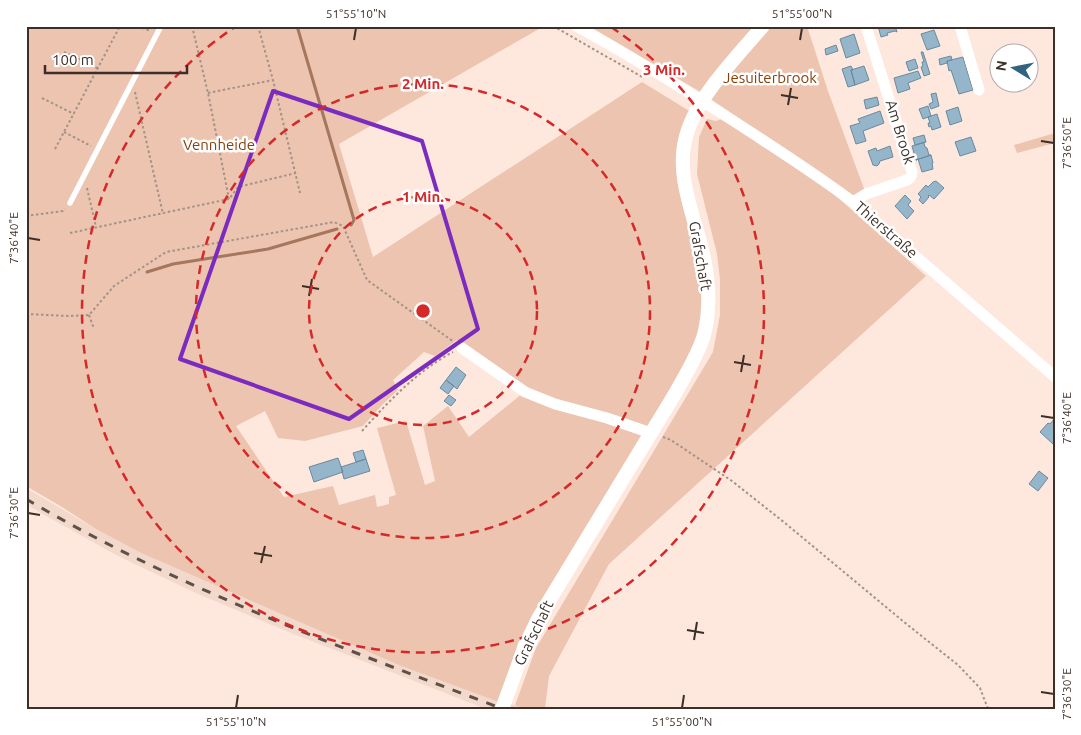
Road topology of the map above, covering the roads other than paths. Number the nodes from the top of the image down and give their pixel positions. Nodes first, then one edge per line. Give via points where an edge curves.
1 (161, 26) edge
2 (576, 26) edge
3 (763, 26) edge
4 (866, 26) edge
5 (960, 26) edge
6 (979, 90) dead end
7 (703, 101) junction
8 (853, 202) junction
9 (70, 203) road end
10 (462, 348) road end
11 (1055, 377) edge
12 (651, 433) junction
13 (502, 709) edge

1 - 9 lane
2 - 7 street, Thierstraße
3 - 7 street, Grafschaft
4 - 8 street, Am Brook via 912,176
5 - 6 street
7 - 8 street, Thierstraße
7 - 12 street, Grafschaft via 688,128 682,160 705,263 708,316 697,355
8 - 11 street, Thierstraße
10 - 12 street via 525,392
12 - 13 street, Grafschaft via 538,619

